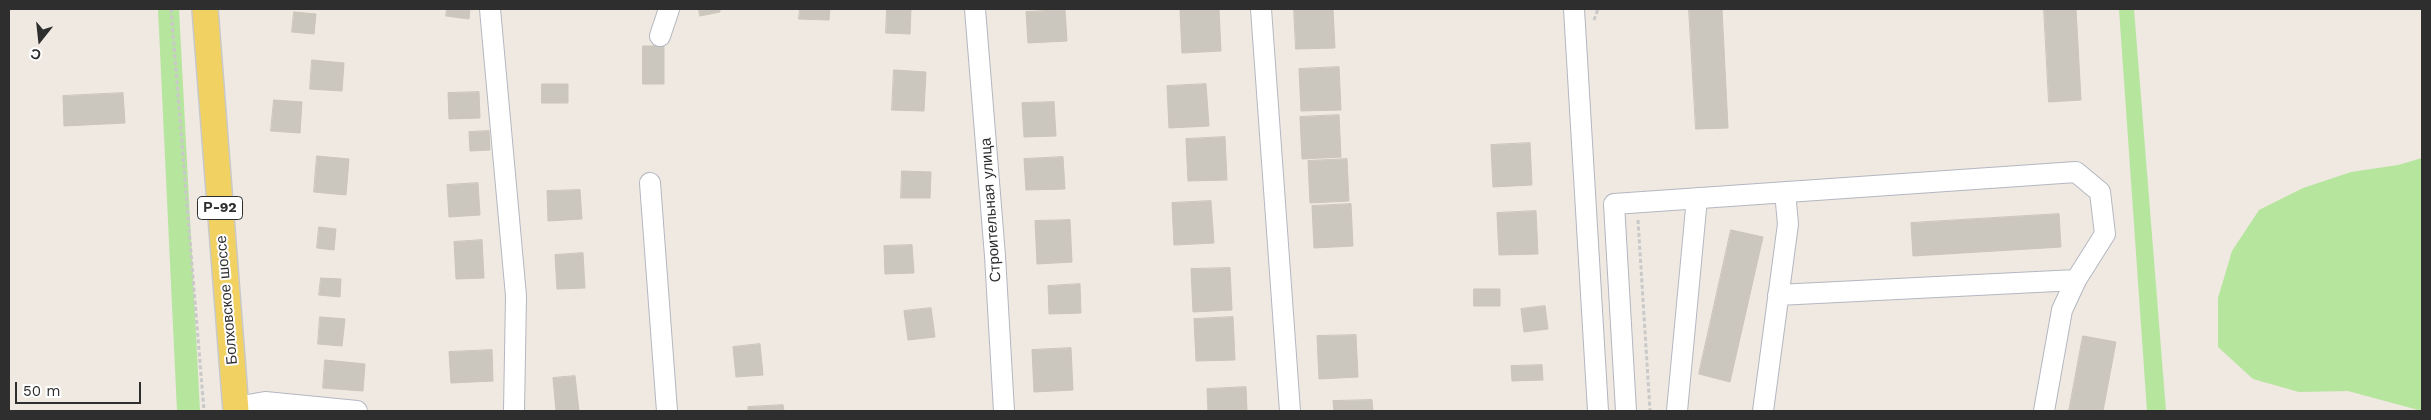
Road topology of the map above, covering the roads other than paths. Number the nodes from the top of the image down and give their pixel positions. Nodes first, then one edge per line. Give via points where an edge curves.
1 (205, 9) edge
2 (490, 9) edge
3 (670, 9) edge
4 (975, 9) edge
5 (1261, 9) edge
6 (1574, 9) edge
7 (660, 36) dead end
8 (650, 183) dead end
9 (1786, 192) junction
10 (1697, 198) junction
11 (2076, 280) junction
12 (1778, 295) junction
13 (236, 409) edge
14 (357, 411) edge
15 (514, 411) edge
16 (668, 411) edge
17 (1004, 411) edge
18 (1290, 411) edge
19 (1598, 411) edge
20 (1626, 411) edge
21 (1677, 411) edge
22 (1753, 411) edge
23 (1763, 411) edge
24 (2044, 411) edge

1 - 13 main road, Болховское шоссе / Р-92
2 - 15 street via 516,296
3 - 7 street
4 - 17 street, Строительная улица
5 - 18 street
6 - 19 street
8 - 16 street
9 - 10 street
9 - 11 street via 2076,172 2100,192 2105,234
9 - 12 street via 1788,224
10 - 20 street via 1614,204
10 - 21 street
11 - 12 street
11 - 24 street via 2062,310
12 - 23 street
13 - 14 street via 266,402
22 - 23 street

